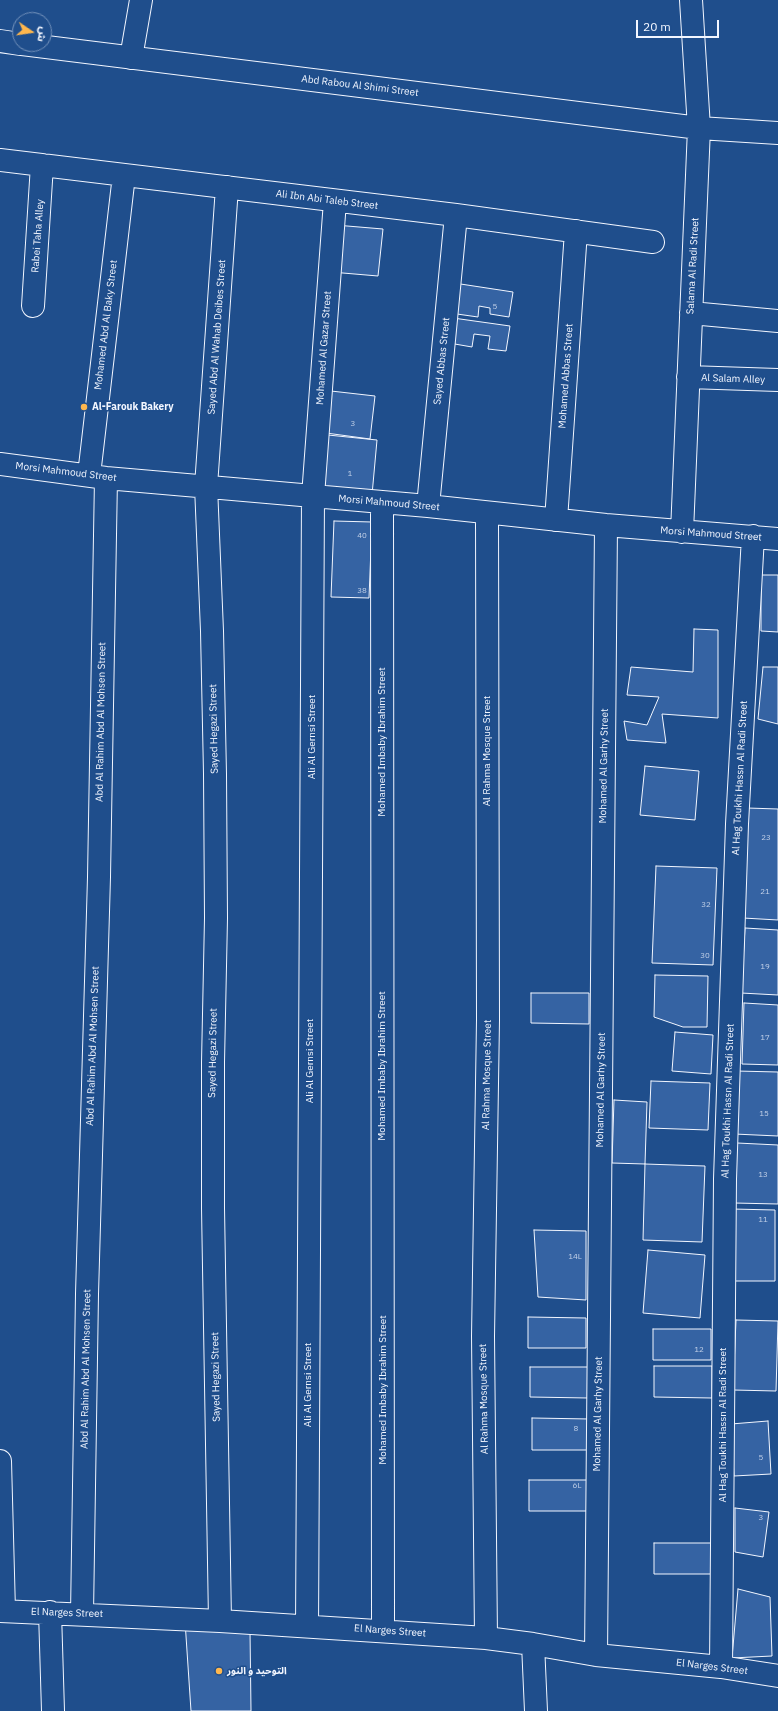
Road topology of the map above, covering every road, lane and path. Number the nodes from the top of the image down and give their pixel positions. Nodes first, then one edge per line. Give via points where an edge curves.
1 (141, 0) edge
2 (691, 0) edge
3 (0, 41) edge
4 (12, 43) edge
5 (52, 48) edge
6 (131, 58) junction
7 (699, 128) junction
8 (778, 134) edge
9 (0, 160) edge
10 (42, 165) junction
11 (124, 175) junction
12 (227, 187) junction
13 (334, 201) junction
14 (456, 215) junction
15 (576, 231) junction
16 (653, 242) dead end
17 (33, 306) dead end
18 (691, 313) junction
19 (778, 321) edge
20 (688, 377) junction
21 (778, 380) edge
22 (0, 464) edge
23 (97, 476) junction
24 (206, 486) junction
25 (313, 496) junction
26 (382, 502) junction
27 (428, 506) junction
28 (487, 513) junction
29 (556, 520) junction
30 (606, 525) junction
31 (682, 532) junction
32 (753, 536) junction
33 (778, 539) edge
34 (0, 1461) edge
35 (2, 1611) edge
36 (50, 1612) junction
37 (82, 1614) junction
38 (220, 1621) junction
39 (307, 1626) junction
40 (383, 1631) junction
41 (486, 1638) junction
42 (533, 1644) junction
43 (596, 1655) junction
44 (721, 1667) junction
45 (778, 1676) edge
46 (53, 1711) edge
47 (536, 1711) edge

1 - 6 street
2 - 7 street, Salama Al Radi Street
3 - 4 street, Abd Rabou Al Shimi Street
5 - 6 street, Abd Rabou Al Shimi Street
6 - 7 street, Abd Rabou Al Shimi Street
7 - 8 street, Abd Rabou Al Shimi Street
7 - 18 street, Salama Al Radi Street
9 - 10 street, Ali Ibn Abi Taleb Street
10 - 11 street, Ali Ibn Abi Taleb Street
10 - 17 street, Rabei Taha Alley
11 - 12 street, Ali Ibn Abi Taleb Street
11 - 23 street, Mohamed Abd Al Baky Street
12 - 13 street, Ali Ibn Abi Taleb Street
12 - 24 street, Sayed Abd Al Wahab Deibes Street
13 - 14 street, Ali Ibn Abi Taleb Street
13 - 25 street, Mohamed Al Gazar Street
14 - 15 street, Ali Ibn Abi Taleb Street
14 - 27 street, Sayed Abbas Street
15 - 16 street, Ali Ibn Abi Taleb Street
15 - 29 street, Mohamed Abbas Street
18 - 19 street
18 - 20 street, Salama Al Radi Street
20 - 21 street, Al Salam Alley
20 - 31 street, Salama Al Radi Street
22 - 23 street, Morsi Mahmoud Street
23 - 24 street, Morsi Mahmoud Street
23 - 37 street, Abd Al Rahim Abd Al Mohsen Street via 99,869 87,1286
24 - 25 street, Morsi Mahmoud Street
24 - 38 street, Sayed Hegazi Street via 215,774 216,918 212,1062
25 - 26 street, Morsi Mahmoud Street
25 - 39 street, Ali Al Gernsi Street
26 - 27 street, Morsi Mahmoud Street
26 - 40 street, Mohamed Imbaby Ibrahim Street
27 - 28 street, Morsi Mahmoud Street
28 - 29 street, Morsi Mahmoud Street
28 - 41 street, Al Rahma Mosque Street via 488,1020 483,1336
29 - 30 street, Morsi Mahmoud Street
30 - 31 street, Morsi Mahmoud Street
30 - 43 street, Mohamed Al Garhy Street
31 - 32 street, Morsi Mahmoud Street
32 - 33 street, Morsi Mahmoud Street
32 - 44 street, Al Hag Toukhi Hassn Al Radi Street via 737,824 725,1179
34 - 35 street
35 - 36 street, El Narges Street
36 - 37 street, El Narges Street
36 - 46 street
37 - 38 street, El Narges Street
38 - 39 street, El Narges Street
39 - 40 street, El Narges Street
40 - 41 street, El Narges Street
41 - 42 street, El Narges Street
42 - 43 street, El Narges Street
42 - 47 street
43 - 44 street, El Narges Street
44 - 45 street, El Narges Street

